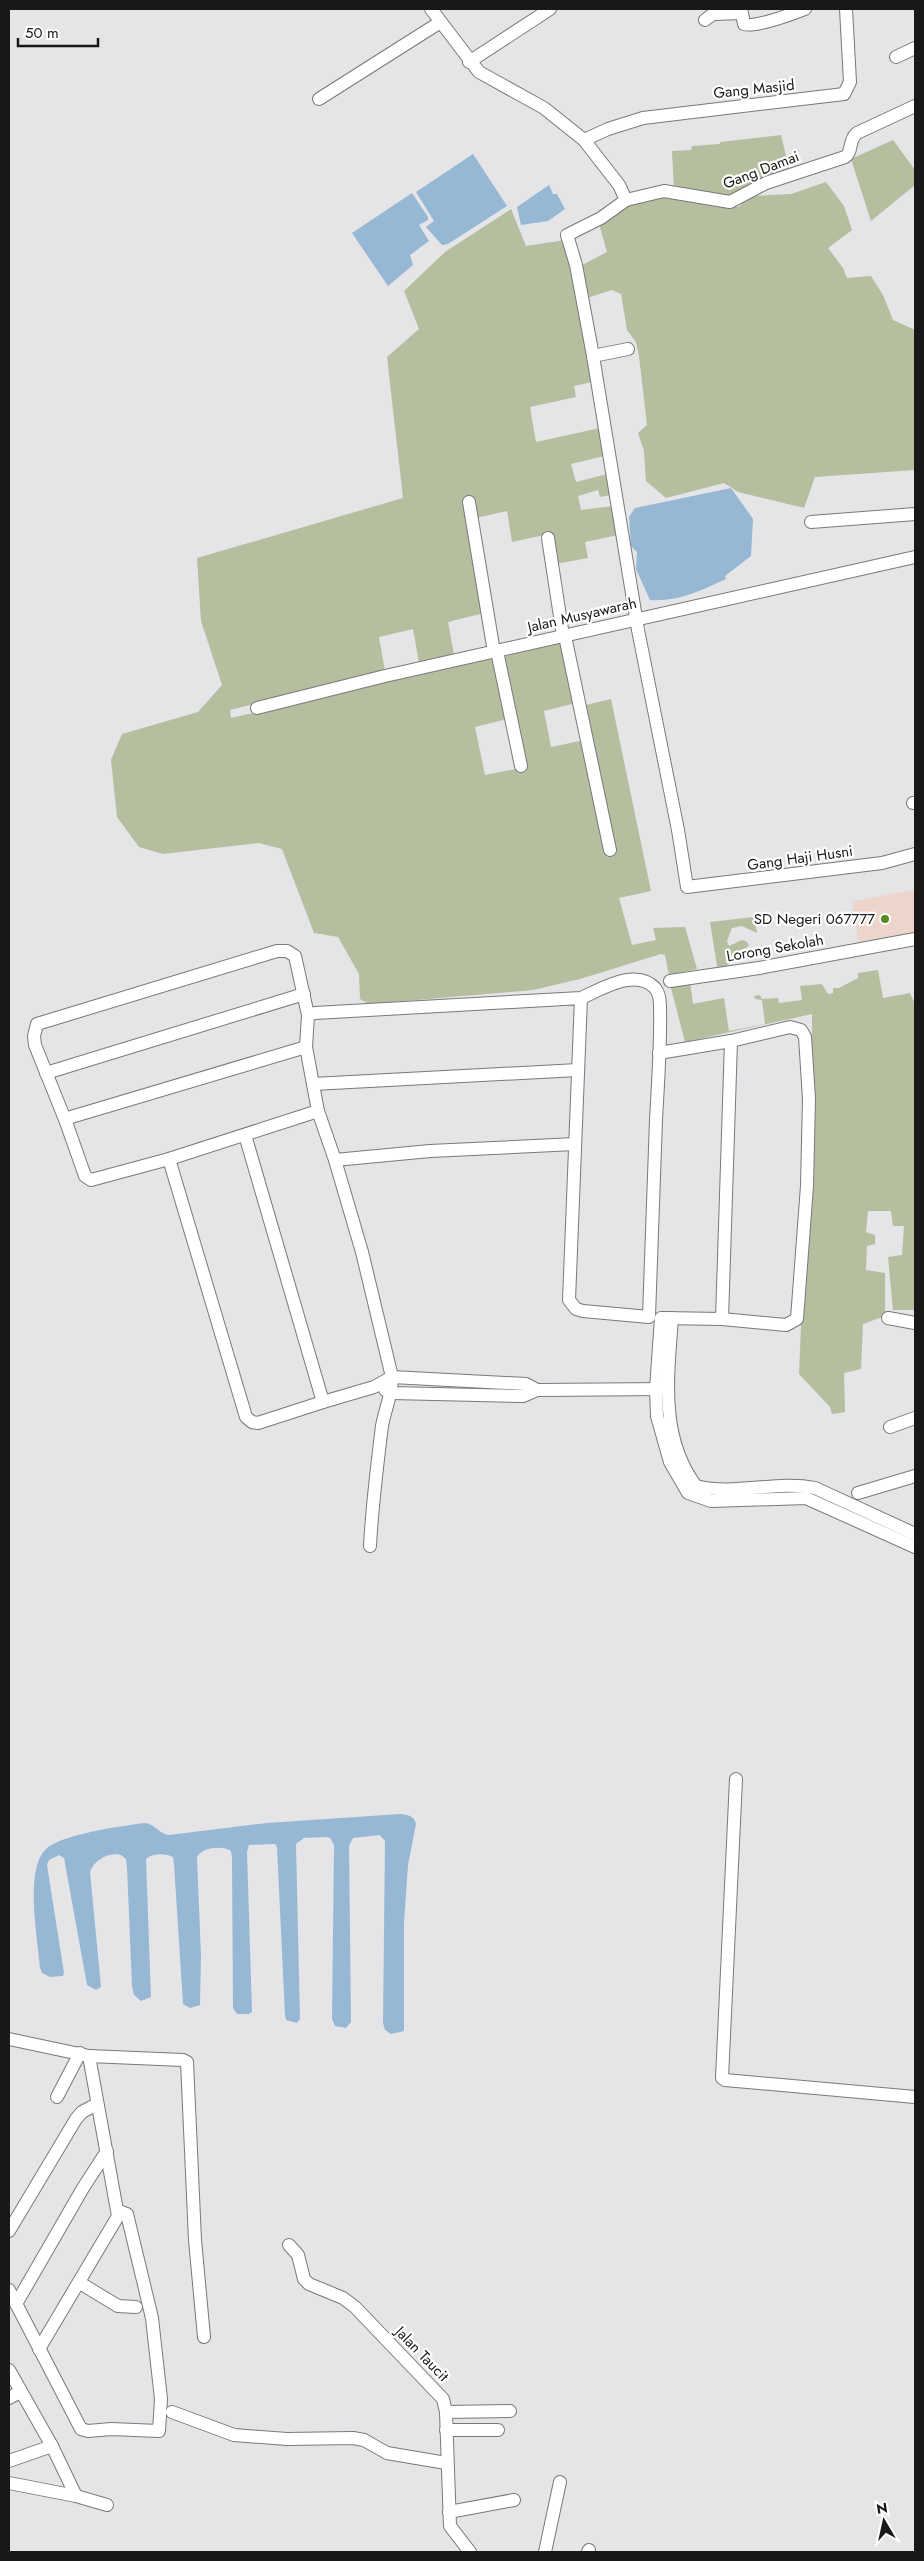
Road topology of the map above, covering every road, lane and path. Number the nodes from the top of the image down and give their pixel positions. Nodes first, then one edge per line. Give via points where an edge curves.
1 (431, 9) edge
2 (550, 9) edge
3 (805, 9) edge
4 (846, 9) edge
5 (704, 20) dead end
6 (440, 23) junction
7 (915, 48) edge
8 (896, 56) dead end
9 (470, 62) junction
10 (319, 99) dead end
11 (915, 106) edge
12 (584, 140) junction
13 (626, 200) junction
14 (628, 349) dead end
15 (593, 356) junction
16 (469, 502) dead end
17 (915, 514) edge
18 (811, 522) dead end
19 (548, 538) dead end
20 (915, 557) edge
21 (637, 619) junction
22 (564, 636) junction
23 (495, 652) junction
24 (257, 708) dead end
25 (521, 766) dead end
26 (610, 850) dead end
27 (915, 854) edge
28 (915, 939) edge
29 (670, 980) dead end
30 (304, 994) junction
31 (581, 998) junction
32 (308, 1015) junction
33 (731, 1041) junction
34 (306, 1047) junction
35 (659, 1053) junction
36 (578, 1070) junction
37 (46, 1073) junction
38 (312, 1084) junction
39 (318, 1111) junction
40 (66, 1122) junction
41 (245, 1135) junction
42 (575, 1144) junction
43 (169, 1158) junction
44 (335, 1160) junction
45 (661, 1318) junction
46 (888, 1318) dead end
47 (722, 1319) junction
48 (915, 1322) edge
49 (392, 1377) junction
50 (419, 1378) junction
51 (374, 1386) junction
52 (661, 1389) junction
53 (538, 1390) junction
54 (392, 1393) junction
55 (418, 1394) junction
56 (323, 1402) junction
57 (915, 1418) edge
58 (890, 1427) dead end
59 (915, 1476) edge
60 (858, 1493) dead end
61 (813, 1494) junction
62 (915, 1534) edge
63 (370, 1546) dead end
64 (915, 1547) edge
65 (736, 1779) dead end
66 (9, 2039) edge
67 (84, 2054) junction
68 (57, 2097) dead end
69 (915, 2097) edge
70 (97, 2104) junction
71 (107, 2151) junction
72 (119, 2210) junction
73 (9, 2231) edge
74 (289, 2245) dead end
75 (80, 2284) junction
76 (9, 2290) edge
77 (16, 2304) junction
78 (136, 2307) dead end
79 (204, 2337) dead end
80 (39, 2349) junction
81 (9, 2370) edge
82 (14, 2395) edge
83 (510, 2411) dead end
84 (172, 2412) dead end
85 (446, 2412) junction
86 (446, 2430) junction
87 (498, 2430) dead end
88 (52, 2446) junction
89 (9, 2461) edge
90 (446, 2463) junction
91 (560, 2482) dead end
92 (9, 2483) edge
93 (76, 2496) junction
94 (514, 2500) dead end
95 (106, 2505) dead end
96 (449, 2512) junction
97 (470, 2552) edge
98 (545, 2552) edge

1 - 6 street
2 - 9 street
3 - 5 street via 772,22 750,26 744,24 742,13 713,14
4 - 12 street, Gang Masjid via 850,82 844,94 643,118
6 - 9 street
6 - 10 street
7 - 8 street
9 - 12 street via 486,77 544,108
11 - 13 street, Gang Damai via 856,134 845,157 766,183 735,200 721,202 664,191
12 - 13 street
13 - 15 street via 601,218 567,235
14 - 15 street
15 - 21 street
16 - 23 street
17 - 18 street
19 - 22 street
20 - 21 street, Jalan Musyawarah
21 - 22 street, Jalan Musyawarah
21 - 27 street, Gang Haji Husni via 687,887 882,863
22 - 23 street, Jalan Musyawarah
22 - 26 street
23 - 24 street, Jalan Musyawarah
23 - 25 street
28 - 29 street, Lorong Sekolah via 759,968
30 - 32 street
30 - 37 street
30 - 37 street via 295,956 287,951 277,951 36,1024 34,1036
31 - 32 street
31 - 35 street via 618,982 645,982 654,987 659,994 660,1005
31 - 36 street
32 - 34 street
33 - 35 street
33 - 47 street
33 - 47 street via 790,1027 801,1030 805,1037 809,1099 808,1186 797,1319 786,1326
34 - 38 street
34 - 40 street via 71,1117
35 - 45 street
36 - 38 street
36 - 42 street
37 - 40 street
38 - 39 street
39 - 41 street
39 - 44 street
40 - 43 street via 89,1180
41 - 43 street
41 - 56 street
42 - 44 street via 430,1151
42 - 45 street via 570,1304 583,1311
43 - 56 street via 246,1417 258,1423
44 - 49 street via 362,1252
45 - 47 street
45 - 52 street
46 - 48 street
49 - 50 street
49 - 51 street
49 - 54 street
50 - 53 street via 526,1384
50 - 55 street
51 - 54 street
51 - 56 street
52 - 53 street
52 - 61 street via 684,1479 709,1489 797,1486
53 - 55 street via 523,1396
54 - 55 street
54 - 63 street via 380,1440
57 - 58 street
59 - 60 street
61 - 62 street
61 - 64 street
65 - 69 street via 722,2078
66 - 67 street
67 - 68 street
67 - 70 street
67 - 79 street via 187,2062 195,2240
70 - 71 street
70 - 73 street via 76,2118
71 - 72 street
71 - 77 street
72 - 75 street via 117,2220
72 - 80 street via 127,2214 152,2318 161,2429 80,2429
74 - 85 street, Jalan Taucit via 298,2255 304,2278 356,2307 442,2397
75 - 78 street via 118,2306
75 - 80 street
76 - 77 street
77 - 80 street
81 - 82 street
82 - 88 street
83 - 85 street
84 - 90 street via 234,2435 288,2439 354,2438 387,2453
85 - 86 street, Jalan Taucit
86 - 87 street
86 - 90 street, Jalan Taucit
88 - 89 street
88 - 93 street
90 - 96 street, Jalan Taucit
91 - 98 street
92 - 93 street
93 - 95 street
94 - 96 street
96 - 97 street, Jalan Taucit via 452,2531

